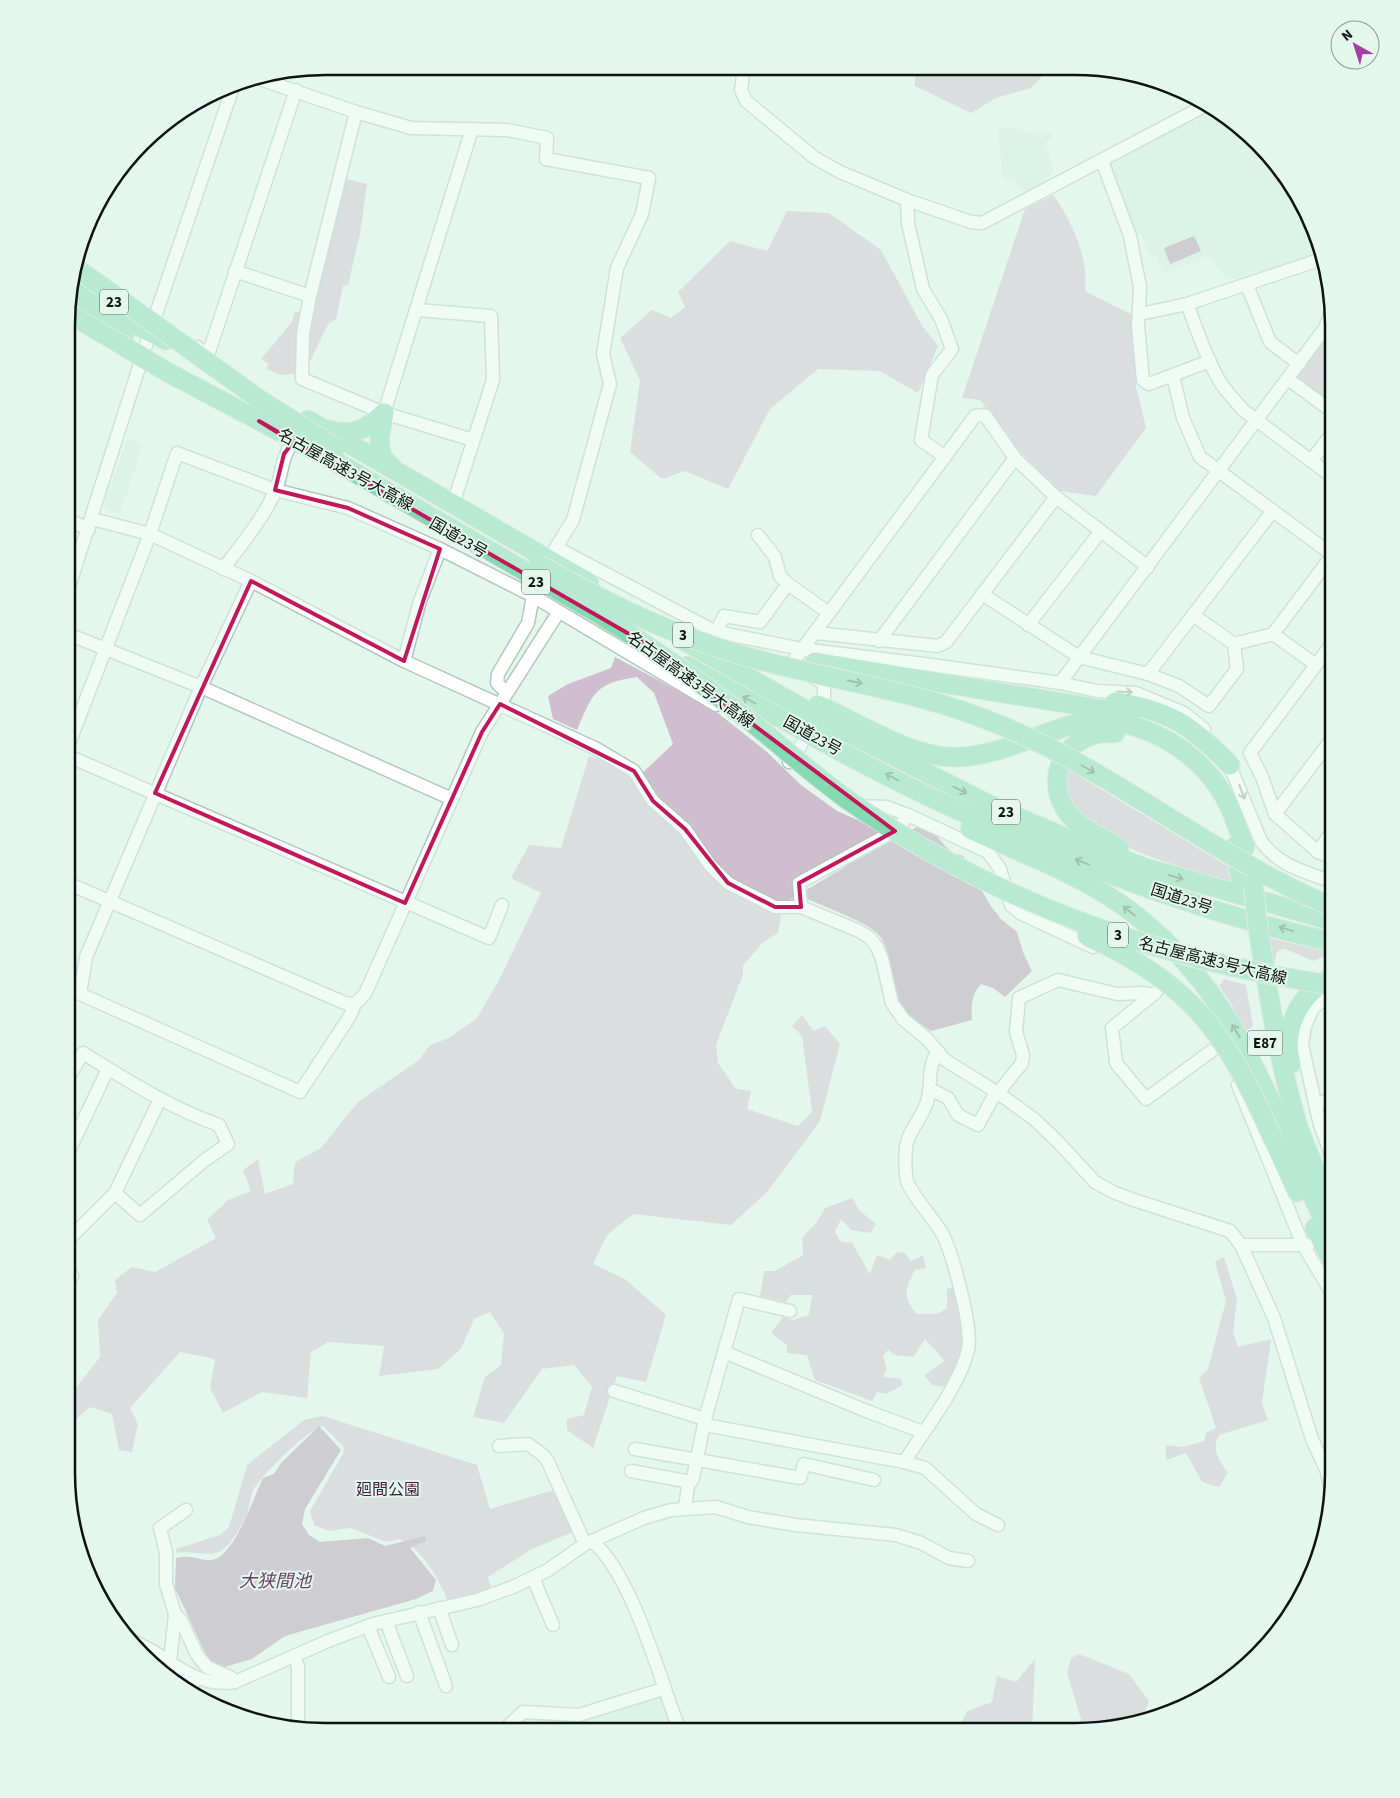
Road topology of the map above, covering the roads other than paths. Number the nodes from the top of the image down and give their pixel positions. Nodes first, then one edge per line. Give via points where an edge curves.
1 (742, 75) edge
2 (269, 82) edge
3 (296, 90) junction
4 (230, 93) edge
5 (1200, 108) edge
6 (356, 112) junction
7 (472, 129) junction
8 (1102, 161) junction
9 (907, 200) junction
10 (1316, 261) edge
11 (82, 267) edge
12 (235, 270) junction
13 (81, 272) edge
14 (79, 279) edge
15 (1247, 285) junction
16 (78, 287) edge
17 (310, 296) junction
18 (76, 303) edge
19 (1187, 304) junction
20 (417, 310) junction
21 (1140, 314) junction
22 (76, 316) edge
23 (76, 317) edge
24 (143, 328) junction
25 (1325, 328) edge
26 (145, 350) junction
27 (1210, 361) junction
28 (1299, 364) junction
29 (1173, 376) junction
30 (1288, 379) junction
31 (1325, 406) edge
32 (384, 412) junction
33 (1258, 420) junction
34 (320, 427) junction
35 (473, 440) junction
36 (293, 442) junction
37 (1325, 443) edge
38 (945, 457) junction
39 (1015, 458) junction
40 (1311, 461) junction
41 (1325, 471) edge
42 (1219, 472) junction
43 (404, 477) junction
44 (275, 490) junction
45 (1056, 498) junction
46 (452, 504) junction
47 (1272, 512) junction
48 (75, 521) edge
49 (91, 524) junction
50 (1101, 531) junction
51 (150, 534) junction
52 (758, 535) dead end
53 (440, 549) junction
54 (1325, 549) edge
55 (553, 553) junction
56 (1325, 566) edge
57 (1148, 567) junction
58 (223, 569) junction
59 (75, 570) edge
60 (251, 581) junction
61 (788, 584) junction
62 (982, 594) junction
63 (534, 596) junction
64 (558, 612) junction
65 (830, 613) junction
66 (1193, 615) junction
67 (1028, 625) junction
68 (716, 632) junction
69 (816, 633) junction
70 (1273, 634) junction
71 (75, 637) edge
72 (879, 641) junction
73 (1234, 644) junction
74 (696, 645) junction
75 (802, 649) junction
76 (106, 651) junction
77 (1325, 653) edge
78 (1079, 657) junction
79 (404, 661) junction
80 (1316, 665) junction
81 (1148, 674) junction
82 (1060, 683) junction
83 (201, 688) junction
84 (1027, 691) junction
85 (506, 692) junction
86 (824, 697) dead end
87 (500, 704) junction
88 (75, 728) edge
89 (801, 745) dead end
90 (1325, 748) edge
91 (75, 759) edge
92 (788, 764) junction
93 (1230, 766) junction
94 (155, 793) junction
95 (452, 798) junction
96 (935, 800) junction
97 (1275, 814) junction
98 (908, 815) junction
99 (1193, 833) junction
100 (1325, 842) edge
101 (1245, 847) junction
102 (1318, 852) junction
103 (1325, 855) edge
104 (944, 860) junction
105 (1146, 868) junction
106 (1325, 879) edge
107 (1247, 882) junction
108 (75, 887) edge
109 (1325, 890) edge
110 (110, 902) junction
111 (405, 903) junction
112 (1325, 903) edge
113 (502, 905) dead end
114 (802, 906) junction
115 (1325, 918) edge
116 (1254, 932) junction
117 (1325, 940) edge
118 (1302, 981) junction
119 (1325, 981) edge
120 (1325, 984) edge
121 (1325, 988) edge
122 (1157, 991) junction
123 (1325, 998) edge
124 (355, 1004) junction
125 (1217, 1047) junction
126 (938, 1051) junction
127 (75, 1066) edge
128 (108, 1068) junction
129 (930, 1088) junction
130 (997, 1093) junction
131 (160, 1099) junction
132 (1325, 1101) edge
133 (1315, 1104) junction
134 (1298, 1125) junction
135 (1325, 1138) edge
136 (75, 1139) edge
137 (1295, 1154) junction
138 (1325, 1192) edge
139 (115, 1194) junction
140 (1308, 1214) junction
141 (1325, 1221) edge
142 (75, 1233) edge
143 (1240, 1245) junction
144 (1306, 1245) junction
145 (1325, 1247) edge
146 (1325, 1262) edge
147 (1325, 1280) edge
148 (790, 1311) dead end
149 (724, 1352) junction
150 (614, 1391) dead end
151 (705, 1422) junction
152 (923, 1432) junction
153 (499, 1446) dead end
154 (635, 1449) dead end
155 (696, 1461) junction
156 (904, 1462) junction
157 (1325, 1468) edge
158 (631, 1472) dead end
159 (874, 1480) dead end
160 (691, 1482) junction
161 (685, 1508) junction
162 (186, 1510) dead end
163 (998, 1525) dead end
164 (589, 1543) junction
165 (968, 1561) dead end
166 (533, 1578) junction
167 (439, 1608) junction
168 (419, 1612) junction
169 (176, 1614) junction
170 (386, 1621) junction
171 (552, 1625) dead end
172 (368, 1626) junction
173 (452, 1645) dead end
174 (147, 1649) edge
175 (296, 1657) junction
176 (170, 1662) junction
177 (407, 1676) dead end
178 (389, 1677) dead end
179 (197, 1678) junction
180 (235, 1682) junction
181 (192, 1685) edge
182 (446, 1686) dead end
183 (663, 1689) junction
184 (298, 1721) edge
185 (511, 1723) edge
186 (677, 1723) edge

1 - 9 street via 741,90 746,101 815,158
2 - 3 street
3 - 6 street
3 - 12 street
4 - 24 street
5 - 8 street
6 - 7 street via 411,128
6 - 17 street
7 - 20 street
7 - 55 street via 508,130 547,138 546,159 649,178 642,214 617,268 603,354 610,384 573,520
8 - 9 street via 982,223
8 - 21 street via 1130,236 1140,287
9 - 38 street via 908,223 923,289 941,319 952,349 932,375 921,440
10 - 15 street
11 - 24 street
12 - 17 street
12 - 24 street via 208,355
13 - 74 highway, 名古屋高速3号大高線 / 3, bridge via 259,399 334,447 574,584
14 - 24 highway, 23 via 141,321
15 - 19 street
15 - 28 street via 1270,342
16 - 24 highway, 国道23号 / 23
17 - 32 street via 303,334 302,379
18 - 24 highway, 国道23号 / 23
19 - 21 street
19 - 27 street
20 - 32 street
20 - 35 street via 492,316 493,380
21 - 29 street via 1138,326 1143,380 1149,384
22 - 26 highway, 23 via 125,346
23 - 104 highway, 名古屋高速3号大高線 / 3, bridge via 169,373 328,457 599,614 741,713 847,798
24 - 26 highway, 国道23号 / 23
24 - 34 highway, 国道23号 / 23
25 - 28 street
26 - 36 highway, 国道23号 / 23
26 - 49 street
27 - 29 street
27 - 33 street via 1231,396
28 - 30 street
29 - 42 street via 1183,418 1200,457
30 - 31 street
30 - 33 street
32 - 34 highway via 360,432 342,434
32 - 35 street
32 - 43 highway via 379,450 385,461
33 - 40 street
33 - 42 street
34 - 43 highway, 国道23号 / 23
35 - 46 street
36 - 44 street via 284,454
96 -> 36 highway, 国道23号 / 23 via 600,618
37 - 40 street
38 - 39 street via 975,416 985,415
38 - 65 street
39 - 45 street
39 - 72 street
40 - 41 street
42 - 47 street
42 - 57 street
43 - 46 highway, 国道23号 / 23
44 - 51 street via 177,454
44 - 53 street via 348,508
44 - 58 street via 260,521
45 - 50 street
45 - 62 street
46 - 55 highway, 国道23号 / 23
47 - 54 street
47 - 66 street
48 - 49 street
49 - 51 street
49 - 59 street
50 - 57 street
50 - 67 street
51 - 58 street
51 - 76 street
52 - 61 street via 775,558 780,576
53 - 63 street
53 - 79 street via 420,601
55 - 68 street
55 - 74 highway, 国道23号 / 23
56 - 70 street
57 - 78 street
58 - 60 street
60 - 79 street
60 - 83 street
61 - 65 street
61 - 68 street via 760,622 724,616
62 - 67 street
62 - 72 street via 946,642 938,646
63 - 64 street
63 - 85 street via 528,623 498,674 497,683
64 - 85 street
64 - 92 street via 697,692
65 - 69 street
66 - 73 street
66 - 81 street
67 - 78 street
68 - 75 street
69 - 72 street
69 - 75 street
70 - 73 street
70 - 80 street
71 - 76 street
73 - 81 street via 1237,669 1209,706 1179,686
74 - 84 highway via 721,640 815,662
74 -> 99 highway, 名古屋高速3号大高線 / 3, bridge via 901,692 963,710 1054,750
74 - 101 highway via 899,743 940,756 981,755 1091,722 1137,728 1175,745 1208,774 1218,786
74 -> 105 highway, 国道23号 / 23 via 832,725 978,799 1083,845
75 - 82 street
75 - 86 street via 792,663 824,684
76 - 83 street
76 - 88 street
77 - 80 street
78 - 81 street
78 - 82 street
79 - 87 street
80 - 97 street via 1250,753
82 -> 93 street via 1097,691 1136,692 1184,713 1218,744
83 - 94 street
83 - 95 street
84 - 93 highway via 1137,705 1173,717 1193,729
84 - 101 highway via 1143,716 1185,736 1205,755 1223,781 1241,820
85 - 87 street
87 - 95 street via 482,732
87 - 114 street via 595,748 634,771 653,801 685,829 710,865 728,883 775,907
89 - 92 street
90 - 97 street
91 - 94 street
92 - 98 street via 847,805 887,807
93 -> 106 street via 1261,841 1269,852 1292,868
94 - 110 street
94 - 111 street
95 - 111 street
117 -> 96 highway, 国道23号 / 23 via 1152,889 1035,844
137 -> 96 highway via 1235,1028 1194,970 1166,940 1110,898 955,822
97 - 102 street
98 - 114 street via 898,829 799,883
98 - 122 street via 988,852 1000,869 1011,905 1020,913 1104,953
99 - 109 highway, bridge
99 - 112 highway, 名古屋高速3号大高線 / 3, bridge via 1258,871
100 - 102 street
101 - 107 highway
102 - 103 street
104 - 118 highway, 名古屋高速3号大高線 / 3, bridge via 1037,905 1129,939 1172,953
104 - 140 highway, bridge via 1016,902 1115,949 1174,988 1210,1024 1227,1048 1243,1075
105 - 107 highway via 1078,823 1060,800 1057,774 1060,763 1070,748 1085,736 1110,732 1140,738 1164,748 1191,766 1219,805
105 -> 115 highway, 国道23号 / 23
107 - 116 highway, bridge
108 - 110 street
110 - 124 street via 345,1003
110 - 124 street via 86,956 80,994 300,1092
111 - 113 street via 489,938
111 - 124 street via 365,994
114 - 126 street via 870,938 882,959 892,1003 903,1019
116 - 134 highway, E87 via 1275,1037
116 - 137 highway, E87 via 1259,1013 1280,1111
118 - 120 highway, 名古屋高速3号大高線 / 3, bridge
118 - 121 highway, bridge
119 - 134 highway via 1300,1003 1293,1023 1289,1058 1298,1091
122 - 125 street via 1189,1013
122 - 125 street via 1112,1028 1116,1063 1146,1099
122 - 130 street via 1117,994 1058,980 1019,998 1016,1032 1023,1055 1022,1063
123 - 133 street via 1313,1008 1305,1026 1302,1045
125 - 144 street via 1240,1090
126 - 129 street via 930,1070
126 - 130 street via 945,1060
127 - 128 street via 83,1053
128 - 131 street
128 - 136 street
129 - 130 street via 948,1098 958,1115 978,1125
129 - 152 street via 906,1147 907,1182 944,1236 955,1267 968,1349 960,1370
130 - 143 street via 1040,1125 1095,1182 1134,1200 1230,1230
131 - 139 street
131 - 139 street via 218,1125 228,1144 140,1215
132 - 133 street
133 - 135 street
134 - 138 highway, E87
137 - 141 highway, E87
139 - 142 street
140 - 145 highway
140 - 146 highway via 1311,1232
143 - 144 street
143 - 157 street via 1274,1318 1312,1439
144 - 147 street
148 - 149 street via 739,1299
149 - 151 street
149 - 152 street
150 - 151 street
151 - 155 street
151 - 156 street
152 - 156 street
153 - 164 street via 528,1444 542,1455
154 - 155 street
155 - 159 street via 800,1478 804,1464
155 - 160 street
156 - 163 street via 925,1468 976,1514
158 - 160 street
160 - 161 street
161 - 164 street via 644,1518
161 - 165 street via 716,1508 748,1517 896,1535 921,1543 949,1558
162 - 169 street via 160,1528 166,1553 166,1584
164 - 166 street
164 - 183 street via 618,1573 630,1595
166 - 167 street via 477,1600
166 - 171 street
167 - 168 street
167 - 173 street
168 - 170 street
168 - 182 street
169 - 176 street
169 - 180 street via 196,1655 207,1667
170 - 172 street
170 - 177 street
172 - 175 street
172 - 178 street
174 - 176 street
175 - 180 street
175 - 184 street
176 - 179 street
179 - 180 street via 222,1684
179 - 181 street
183 - 185 street via 579,1715 523,1712
183 - 186 street

